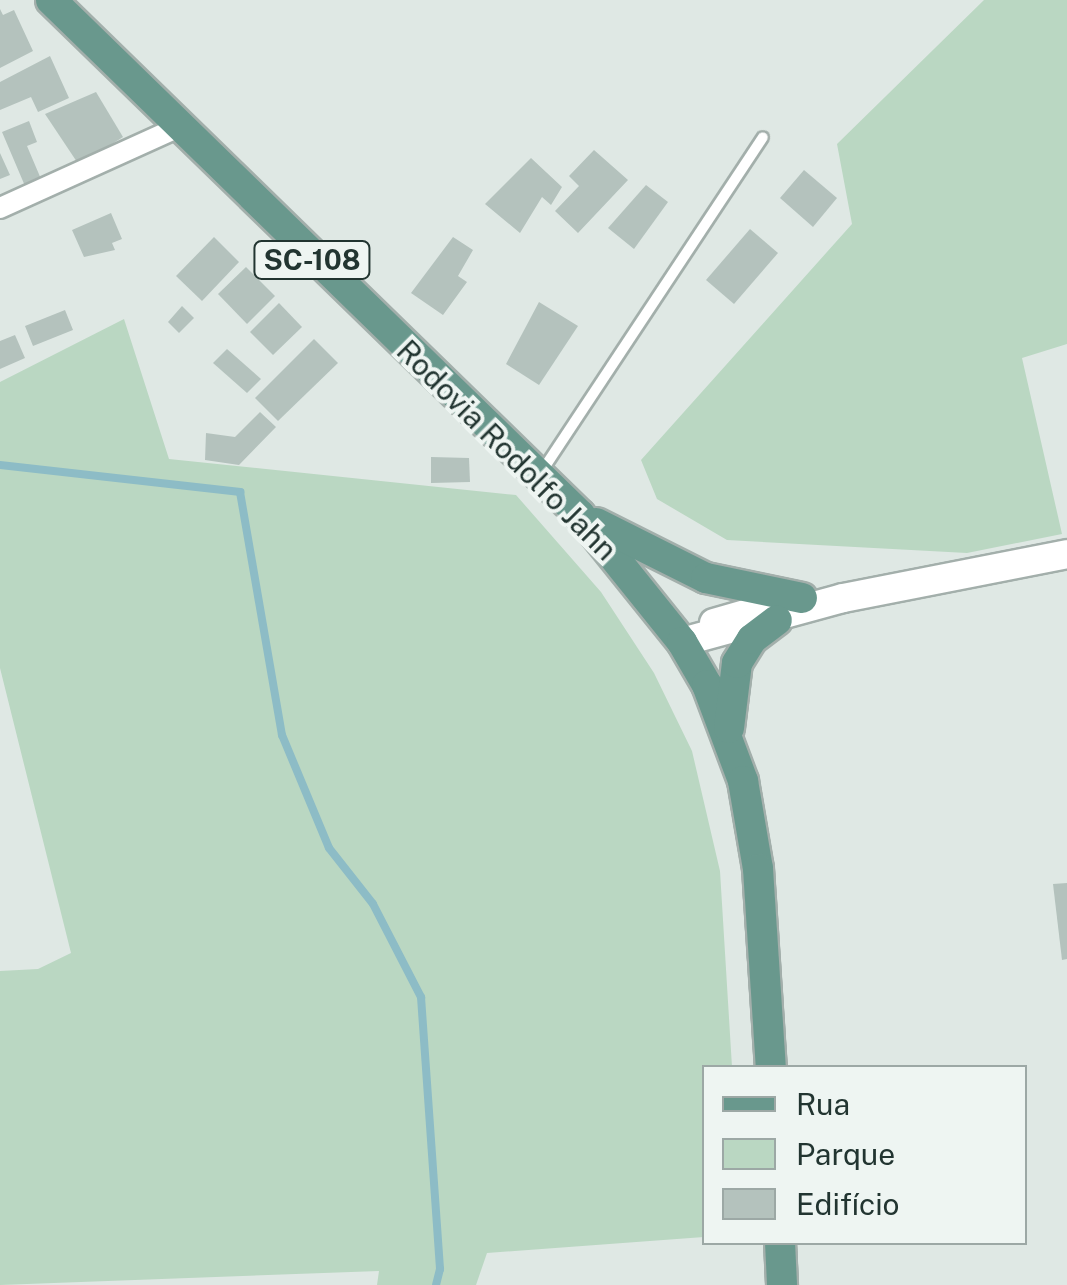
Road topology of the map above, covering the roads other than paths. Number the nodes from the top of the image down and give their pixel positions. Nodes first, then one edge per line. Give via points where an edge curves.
1 (51, 0) edge
2 (176, 128) junction
3 (763, 137) dead end
4 (0, 208) edge
5 (538, 476) junction
6 (580, 515) junction
7 (1067, 554) edge
8 (802, 598) junction
9 (843, 598) junction
10 (778, 620) junction
11 (682, 642) junction
12 (729, 736) junction
13 (771, 1065) edge
14 (780, 1245) edge
15 (782, 1285) edge

1 - 2 main road, Rodovia Rodolfo Jahn / SC-108
2 - 4 street
2 - 5 main road, Rodovia Rodolfo Jahn / SC-108
3 - 5 lane
5 - 6 main road, Rodovia Rodolfo Jahn / SC-108
6 - 8 main road via 706,578
6 - 11 main road, Rodovia Rodolfo Jahn / SC-108
7 - 9 street
8 - 9 street
8 - 11 street via 729,614
9 - 10 street
10 - 11 street
10 - 12 main road via 752,639 737,663
11 - 12 main road, Rodovia Rodolfo Jahn / SC-108
12 - 13 main road, Rodovia Rodolfo Jahn / SC-108 via 758,869
14 - 15 main road

